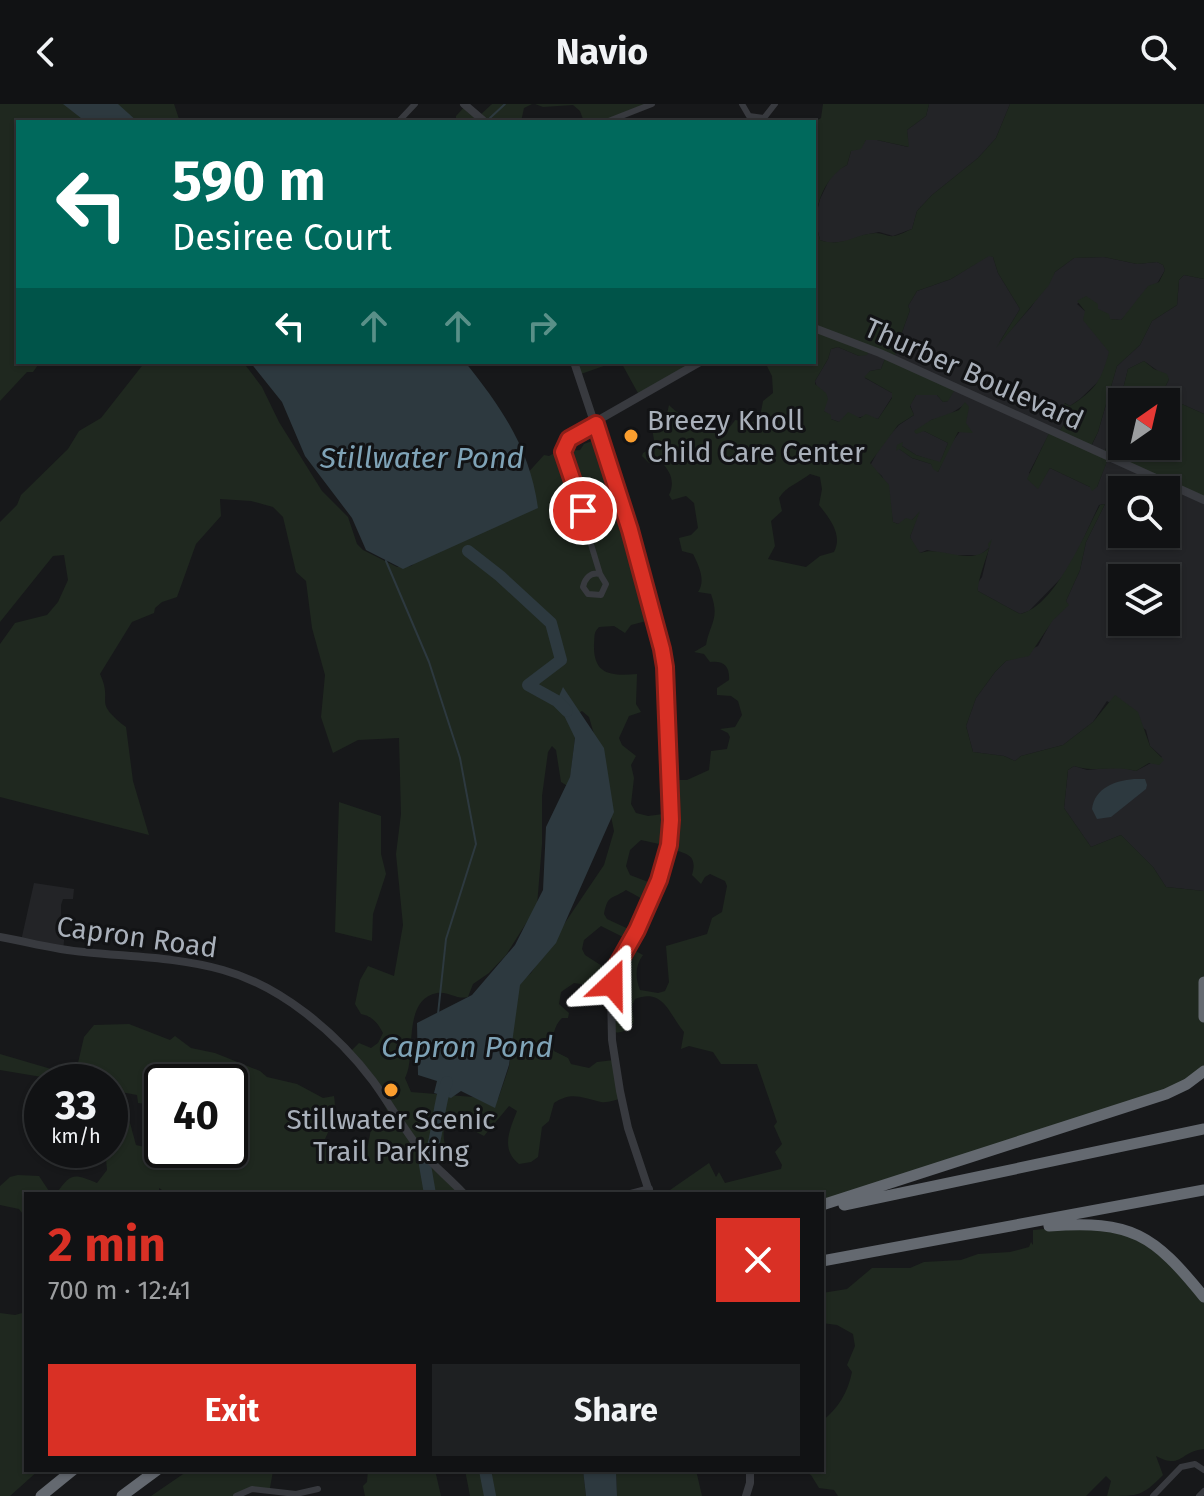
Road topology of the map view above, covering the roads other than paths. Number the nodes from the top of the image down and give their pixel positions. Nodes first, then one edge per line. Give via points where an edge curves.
1 (415, 104) edge
2 (464, 104) edge
3 (652, 104) edge
4 (742, 104) edge
5 (775, 105) edge
6 (400, 120) edge
7 (483, 120) edge
8 (611, 120) edge
9 (816, 329) edge
10 (575, 364) edge
11 (697, 364) edge
12 (595, 423) junction
13 (1204, 500) edge
14 (600, 574) dead end
15 (1, 939) edge
16 (1204, 982) edge
17 (1204, 1017) edge
18 (1204, 1071) edge
19 (1204, 1129) edge
20 (1204, 1190) edge
21 (462, 1192) edge
22 (650, 1192) edge
23 (824, 1206) edge
24 (824, 1207) edge
25 (992, 1230) junction
26 (824, 1261) edge
27 (1204, 1297) edge
28 (1204, 1470) edge
29 (71, 1472) edge
30 (154, 1472) edge
31 (750, 1472) edge
32 (318, 1489) dead end
33 (1204, 1491) edge
34 (41, 1496) edge
35 (122, 1496) edge
36 (236, 1496) edge
37 (746, 1496) edge
38 (1153, 1496) edge
39 (1199, 1496) edge

1 - 6 street
2 - 7 street
3 - 8 street
4 - 5 street via 757,118 764,118
9 - 13 street, Thurber Boulevard
10 - 12 street
11 - 12 street
12 - 14 street via 569,439 563,452
12 - 22 street via 630,530 665,667 669,845 659,880 615,969 611,991 620,1091
15 - 21 street, Capron Road via 170,959 241,976 309,1016 345,1049 424,1154
16 - 17 highway
18 - 23 highway via 1166,1094
19 - 24 highway
20 - 25 highway
25 - 26 highway
25 - 27 highway via 1089,1224 1124,1230 1167,1253
28 - 38 street via 1195,1464 1181,1467
29 - 34 highway
30 - 35 highway
31 - 37 street
32 - 36 street via 296,1494 252,1489
33 - 39 street

